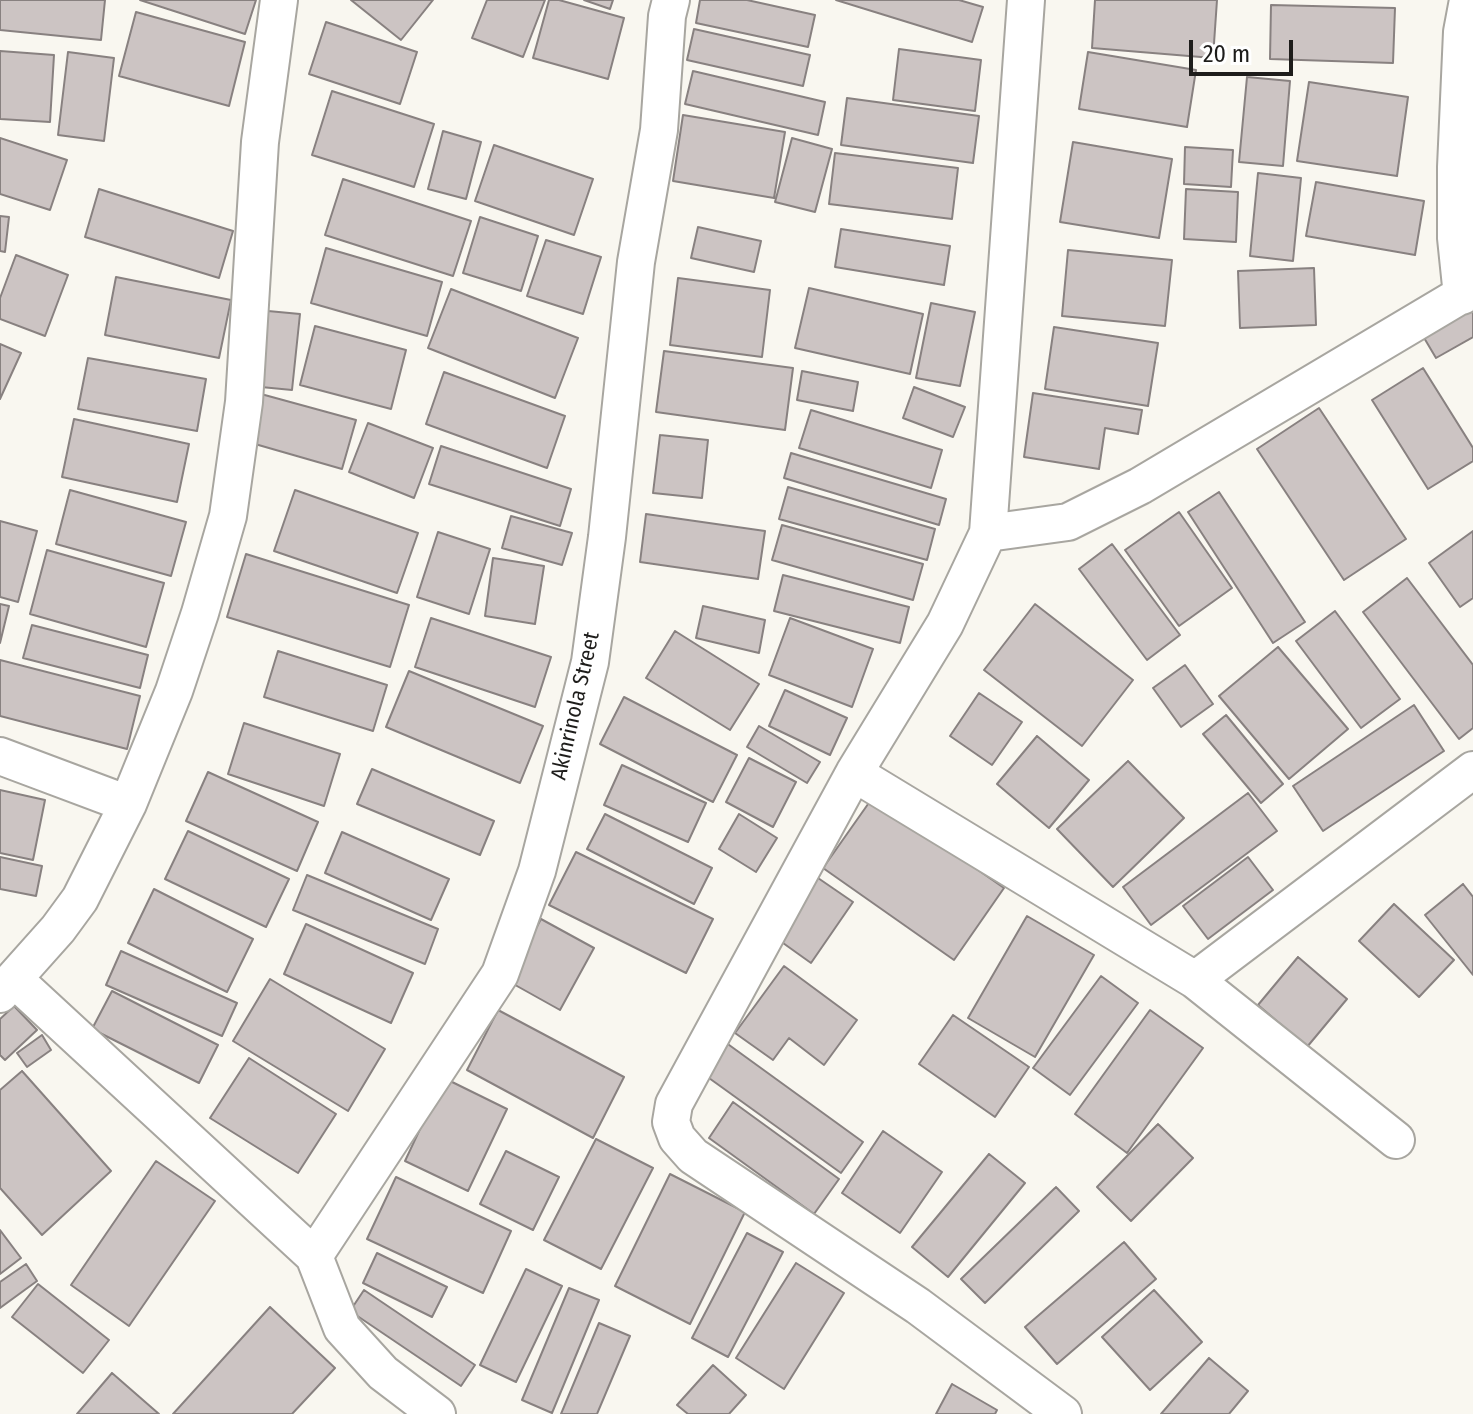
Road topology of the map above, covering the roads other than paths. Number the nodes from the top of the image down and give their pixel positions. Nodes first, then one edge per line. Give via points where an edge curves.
1 (279, 0) edge
2 (671, 0) edge
3 (1026, 0) edge
4 (1468, 0) edge
5 (1467, 292) edge
6 (988, 533) junction
7 (0, 756) edge
8 (1473, 770) edge
9 (854, 773) junction
10 (128, 804) junction
11 (1195, 980) junction
12 (8, 987) edge
13 (1396, 1140) dead end
14 (314, 1256) junction
15 (437, 1414) edge
16 (1063, 1414) edge

1 - 10 street via 260,142 244,402 228,516 174,691
2 - 14 street, Akinrinola Street via 590,662 537,871 500,974
3 - 6 street
4 - 5 street via 1456,167 1456,238
5 - 6 street via 1140,486 1068,522
6 - 9 street via 945,624
7 - 10 street
8 - 11 street
9 - 11 street
9 - 16 street via 674,1104 671,1122 693,1156 918,1306
10 - 12 street via 80,899
11 - 13 street
12 - 14 street
14 - 15 street via 342,1328 383,1373

